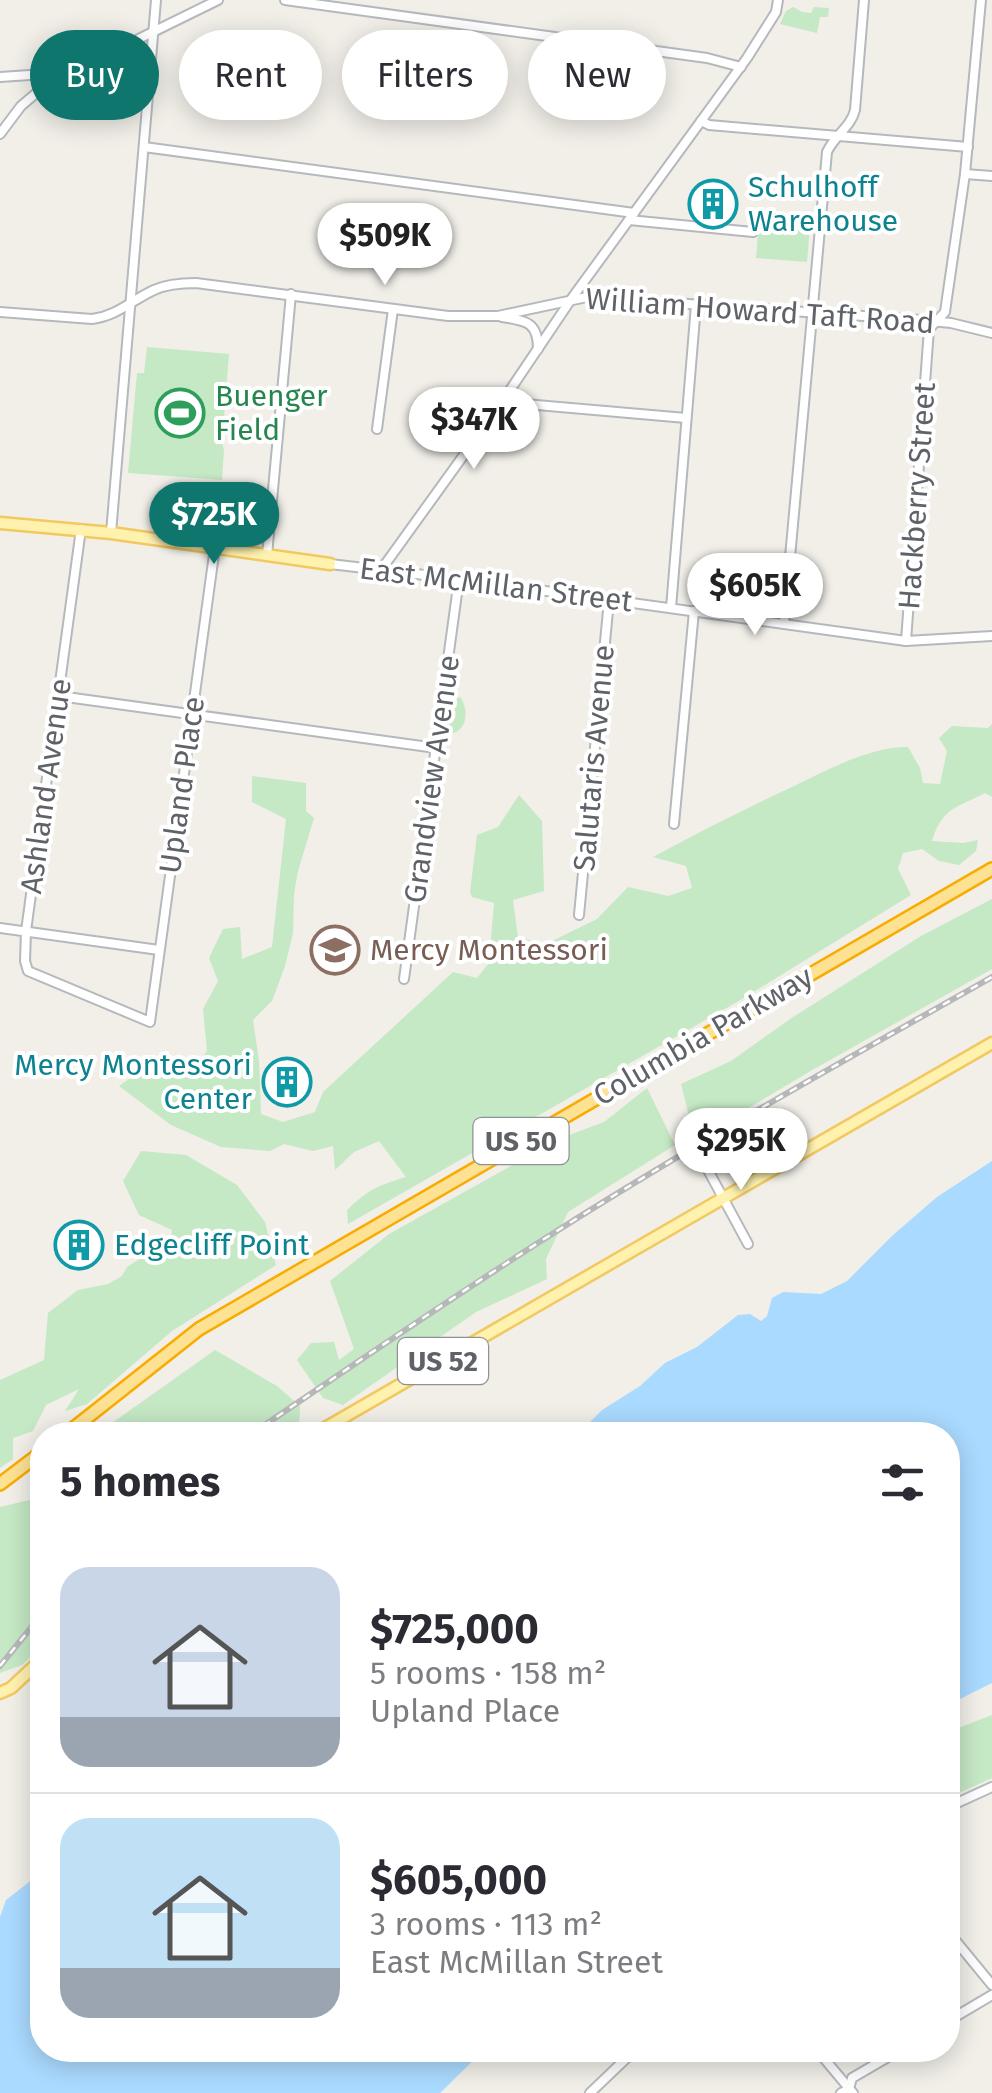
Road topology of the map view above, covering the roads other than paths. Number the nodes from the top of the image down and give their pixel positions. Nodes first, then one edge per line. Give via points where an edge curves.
1 (156, 0) edge
2 (216, 0) edge
3 (285, 0) edge
4 (778, 0) edge
5 (864, 0) edge
6 (981, 0) edge
7 (154, 30) edge
8 (156, 30) edge
9 (741, 66) junction
10 (30, 75) edge
11 (0, 78) edge
12 (30, 97) edge
13 (146, 120) edge
14 (701, 121) junction
15 (0, 134) edge
16 (837, 135) junction
17 (144, 147) junction
18 (968, 147) junction
19 (965, 174) junction
20 (992, 176) edge
21 (631, 217) junction
22 (753, 232) dead end
23 (291, 294) junction
24 (572, 298) junction
25 (130, 305) junction
26 (696, 305) junction
27 (392, 308) junction
28 (0, 312) edge
29 (812, 312) junction
30 (498, 316) junction
31 (937, 322) junction
32 (992, 333) edge
33 (538, 349) junction
34 (502, 402) junction
35 (686, 418) junction
36 (377, 428) dead end
37 (0, 523) edge
38 (82, 530) junction
39 (111, 533) junction
40 (215, 548) junction
41 (267, 555) junction
42 (330, 564) joint
43 (382, 570) junction
44 (459, 579) junction
45 (610, 600) junction
46 (671, 608) junction
47 (694, 611) junction
48 (784, 623) junction
49 (992, 636) edge
50 (906, 641) junction
51 (60, 696) junction
52 (191, 715) junction
53 (436, 748) junction
54 (674, 824) dead end
55 (992, 869) edge
56 (579, 916) dead end
57 (0, 928) edge
58 (26, 931) junction
59 (159, 950) junction
60 (404, 979) dead end
61 (150, 1022) joint
62 (992, 1043) edge
63 (702, 1159) dead end
64 (724, 1199) junction
65 (748, 1244) dead end
66 (81, 1422) edge
67 (337, 1422) edge
68 (30, 1461) edge
69 (0, 1484) edge
70 (30, 1670) edge
71 (0, 1693) edge
72 (992, 1788) edge
73 (960, 1802) edge
74 (960, 1950) edge
75 (992, 1984) edge
76 (992, 1995) edge
77 (960, 2015) edge
78 (622, 2062) edge
79 (825, 2062) edge
80 (879, 2062) edge
81 (847, 2092) edge
82 (590, 2093) edge

1 - 7 street
2 - 8 street
3 - 9 street
4 - 9 street
5 - 16 street via 855,110
6 - 18 street, Hackberry Street
9 - 14 street
10 - 11 street
12 - 15 street
13 - 17 street
14 - 16 street
14 - 21 street
16 - 18 street
16 - 29 street via 827,152
17 - 21 street
17 - 25 street
18 - 19 street, Hackberry Street
19 - 20 street
19 - 31 street, Hackberry Street via 945,312
21 - 22 street
21 - 24 street
23 - 25 street, William Howard Taft Road via 180,283
23 - 27 street, William Howard Taft Road
23 - 41 street
24 - 26 street, William Howard Taft Road
24 - 30 street, William Howard Taft Road
24 - 33 street
25 - 28 street, William Howard Taft Road via 92,319
25 - 39 street
26 - 29 street, William Howard Taft Road
26 - 35 street
27 - 30 street, William Howard Taft Road
27 - 36 street
29 - 31 street, William Howard Taft Road
29 - 48 street
30 - 33 street via 536,330
31 - 32 street, William Howard Taft Road
31 - 50 street, Hackberry Street via 930,328
33 - 34 street
34 - 35 street
34 - 43 street
35 - 46 street
37 - 38 main road, East McMillan Street
38 - 39 main road, East McMillan Street
38 - 51 street, Ashland Avenue
39 - 40 main road, East McMillan Street
40 - 41 main road, East McMillan Street
40 - 52 street, Upland Place
41 - 42 main road, East McMillan Street
42 - 43 street, East McMillan Street
43 - 44 street, East McMillan Street
44 - 45 street, East McMillan Street
44 - 53 street, Grandview Avenue
45 - 46 street, East McMillan Street
45 - 56 street, Salutaris Avenue
46 - 47 street, East McMillan Street
47 - 48 street, East McMillan Street
47 - 54 street
48 - 50 street, East McMillan Street
49 - 50 street, East McMillan Street
51 - 52 street
51 - 58 street, Ashland Avenue
52 - 53 street
52 - 59 street, Upland Place
53 - 60 street, Grandview Avenue
55 - 66 highway, Columbia Parkway / US 50 via 199,1329
57 - 58 street
58 - 59 street
58 - 61 street, Ashland Avenue via 28,971
59 - 61 street, Upland Place
62 - 64 main road, US 52
63 - 64 street
64 - 65 street
64 - 67 main road, US 52
68 - 69 highway
70 - 71 main road
72 - 73 street
74 - 75 street
76 - 77 street
78 - 82 street
79 - 81 street
80 - 81 street via 852,2078

